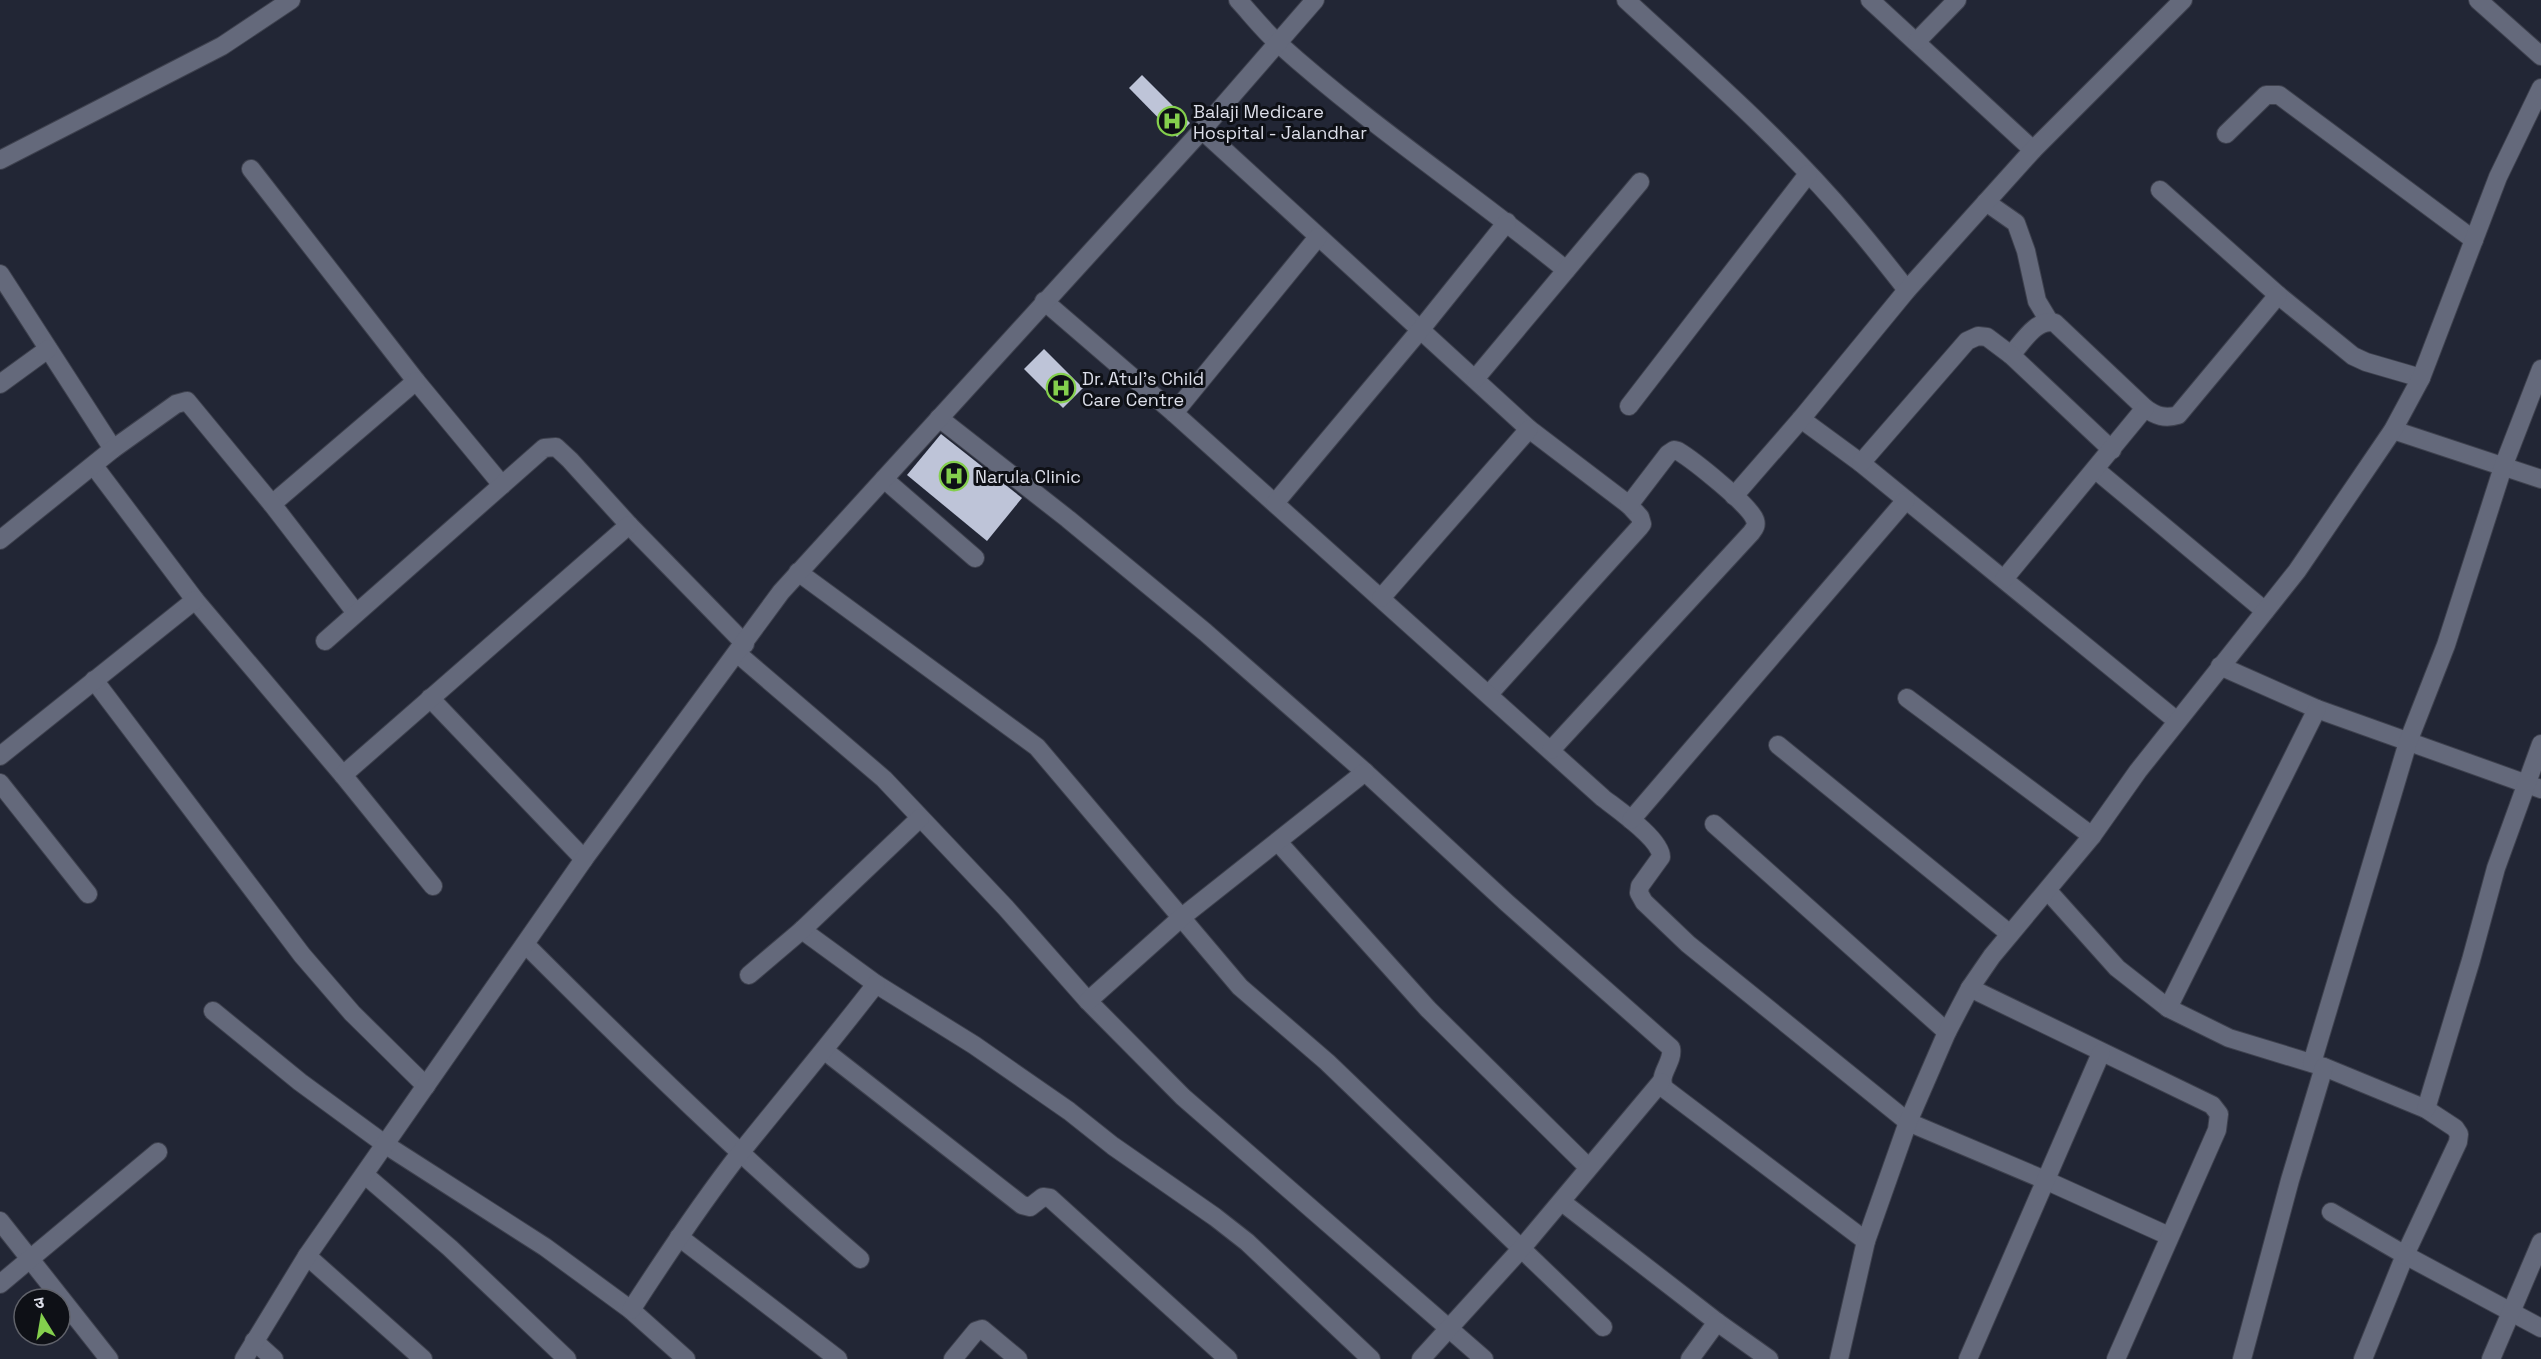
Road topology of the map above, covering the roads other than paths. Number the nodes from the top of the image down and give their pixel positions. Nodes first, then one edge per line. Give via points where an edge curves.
1 (291, 0) edge
2 (1238, 0) edge
3 (1316, 0) edge
4 (1626, 0) edge
5 (1870, 0) edge
6 (1957, 0) edge
7 (2478, 0) edge
8 (2181, 1) edge
9 (1917, 41) junction
10 (1277, 43) junction
11 (2541, 56) edge
12 (2541, 88) edge
13 (1202, 130) junction
14 (2226, 134) dead end
15 (2033, 150) junction
16 (0, 160) edge
17 (251, 169) dead end
18 (1809, 174) junction
19 (1640, 182) dead end
20 (2160, 190) dead end
21 (1986, 202) junction
22 (1507, 222) junction
23 (1318, 237) junction
24 (2474, 240) junction
25 (1566, 270) junction
26 (0, 274) edge
27 (1907, 290) junction
28 (2278, 295) junction
29 (1044, 301) junction
30 (2049, 321) junction
31 (1421, 329) junction
32 (48, 350) junction
33 (2011, 355) junction
34 (2541, 369) edge
35 (2421, 378) junction
36 (1475, 379) junction
37 (416, 381) junction
38 (0, 384) edge
39 (1629, 406) dead end
40 (2145, 408) junction
41 (1174, 413) junction
42 (939, 418) junction
43 (1801, 419) junction
44 (1529, 429) junction
45 (2393, 430) junction
46 (113, 449) junction
47 (2112, 450) junction
48 (1861, 463) junction
49 (94, 465) junction
50 (2503, 467) junction
51 (2096, 470) junction
52 (884, 479) junction
53 (2541, 480) edge
54 (502, 485) junction
55 (1734, 496) junction
56 (1906, 500) junction
57 (1275, 503) junction
58 (272, 504) junction
59 (1629, 505) junction
60 (629, 525) junction
61 (0, 540) edge
62 (975, 558) dead end
63 (798, 572) junction
64 (2004, 579) junction
65 (1381, 598) junction
66 (195, 600) junction
67 (2265, 611) junction
68 (356, 613) junction
69 (325, 641) dead end
70 (741, 649) junction
71 (2220, 666) junction
72 (94, 680) junction
73 (1489, 694) junction
74 (430, 698) junction
75 (1906, 698) dead end
76 (2317, 710) junction
77 (2177, 721) junction
78 (2408, 742) junction
79 (2541, 744) edge
80 (1778, 745) dead end
81 (1551, 750) junction
82 (0, 756) edge
83 (1365, 772) junction
84 (343, 775) junction
85 (0, 783) edge
86 (2534, 786) edge
87 (920, 818) junction
88 (1631, 820) junction
89 (1714, 824) dead end
90 (2092, 836) junction
91 (1278, 842) junction
92 (584, 859) junction
93 (433, 886) dead end
94 (2048, 891) junction
95 (88, 894) dead end
96 (1182, 917) junction
97 (802, 930) junction
98 (2010, 934) junction
99 (526, 945) junction
100 (749, 975) dead end
101 (876, 984) junction
102 (1970, 988) junction
103 (1088, 1001) junction
104 (2168, 1008) junction
105 (213, 1011) dead end
106 (1947, 1032) junction
107 (825, 1051) junction
108 (2101, 1053) junction
109 (2318, 1065) junction
110 (1661, 1082) junction
111 (426, 1086) junction
112 (2426, 1109) junction
113 (1908, 1122) junction
114 (386, 1145) junction
115 (158, 1152) dead end
116 (741, 1152) junction
117 (1588, 1167) junction
118 (365, 1175) junction
119 (2046, 1180) junction
120 (1562, 1202) junction
121 (2331, 1212) dead end
122 (0, 1221) edge
123 (2169, 1236) junction
124 (679, 1237) junction
125 (1866, 1241) junction
126 (2541, 1242) edge
127 (1521, 1249) junction
128 (2405, 1255) junction
129 (307, 1256) junction
130 (860, 1259) dead end
131 (29, 1261) junction
132 (0, 1284) edge
133 (631, 1310) junction
134 (2512, 1313) junction
135 (1717, 1322) junction
136 (1603, 1327) dead end
137 (2541, 1328) edge
138 (1448, 1330) junction
139 (254, 1341) junction
140 (105, 1357) edge
141 (244, 1359) edge
142 (274, 1359) edge
143 (423, 1359) edge
144 (567, 1359) edge
145 (686, 1359) edge
146 (838, 1359) edge
147 (953, 1359) edge
148 (1018, 1359) edge
149 (1228, 1359) edge
150 (1371, 1359) edge
151 (1421, 1359) edge
152 (1484, 1359) edge
153 (1690, 1359) edge
154 (1769, 1359) edge
155 (1839, 1359) edge
156 (1968, 1359) edge
157 (2116, 1359) edge
158 (2242, 1359) edge
159 (2363, 1359) edge
160 (2491, 1359) edge

1 - 16 street via 222,46
2 - 10 street
3 - 10 street
4 - 18 street
5 - 9 street
6 - 9 street
7 - 11 street
8 - 15 street
9 - 15 street
10 - 13 street
10 - 22 street
12 - 24 street via 2498,177
13 - 23 street
13 - 29 street
14 - 24 street via 2266,95 2279,95
15 - 21 street
17 - 37 street
18 - 27 street
18 - 39 street
19 - 25 street
20 - 28 street
21 - 27 street
21 - 30 street via 2016,223 2037,301
22 - 25 street
22 - 31 street
23 - 31 street
23 - 41 street
24 - 35 street
25 - 36 street
26 - 32 street
27 - 43 street
28 - 35 street via 2354,356
28 - 40 street via 2178,415 2163,417
29 - 41 street
29 - 42 street
30 - 33 street via 2040,324
30 - 40 street via 2055,322
31 - 36 street
31 - 57 street
32 - 38 street
32 - 46 street
33 - 47 street
33 - 48 street via 1987,336 1967,341
34 - 50 street
35 - 45 street
36 - 44 street
37 - 54 street
37 - 58 street
40 - 47 street
41 - 57 street
42 - 52 street
42 - 83 street via 1124,563
43 - 48 street
43 - 55 street
44 - 59 street
44 - 65 street
45 - 50 street
45 - 67 street via 2297,571
46 - 49 street
46 - 58 street via 176,404 187,401
47 - 51 street
48 - 56 street
49 - 61 street
49 - 66 street
50 - 53 street
50 - 78 street via 2459,608
51 - 64 street
51 - 67 street
52 - 62 street
52 - 63 street
54 - 60 street via 544,448 556,447
54 - 68 street
55 - 59 street via 1683,453 1674,450
55 - 81 street via 1755,518 1754,529
56 - 64 street
56 - 88 street
57 - 65 street
58 - 68 street
59 - 73 street via 1642,521 1639,528
60 - 70 street
60 - 74 street
63 - 70 street
63 - 96 street via 1037,747
64 - 77 street
65 - 73 street
66 - 72 street
66 - 84 street
67 - 71 street
68 - 69 street
70 - 87 street
70 - 92 street
71 - 76 street
71 - 77 street
72 - 82 street
72 - 111 street via 302,955 352,1013
73 - 81 street
74 - 84 street
74 - 92 street
75 - 90 street
76 - 78 street
76 - 104 street
77 - 90 street
78 - 86 street
78 - 109 street
79 - 86 street
80 - 98 street
81 - 88 street
83 - 91 street
83 - 110 street via 1671,1048 1672,1057
84 - 93 street
85 - 95 street
86 - 112 street via 2496,867
87 - 97 street
87 - 103 street
88 - 113 street via 1661,852 1658,863 1640,886 1644,902 1688,944
89 - 106 street
90 - 94 street
91 - 96 street
91 - 117 street via 1428,1009
92 - 99 street
94 - 98 street
94 - 104 street via 2104,956
96 - 103 street
96 - 127 street via 1240,987 1327,1062
97 - 100 street
97 - 101 street
98 - 102 street
99 - 111 street
99 - 116 street
101 - 107 street
101 - 150 street via 974,1045 1215,1217 1247,1242
102 - 106 street
102 - 108 street
103 - 138 street via 1183,1097
104 - 109 street via 2229,1038
105 - 114 street
106 - 113 street
107 - 116 street
107 - 149 street via 1022,1205 1030,1207 1043,1197 1050,1198
108 - 119 street
108 - 123 street via 2212,1105 2219,1114 2217,1130
109 - 112 street
109 - 158 street
110 - 117 street
110 - 125 street via 1665,1089
111 - 114 street
112 - 128 street via 2455,1128 2458,1142
113 - 119 street
113 - 125 street
114 - 118 street
114 - 133 street via 545,1247
115 - 131 street
116 - 124 street
116 - 130 street
117 - 120 street
118 - 129 street
118 - 144 street via 450,1248
119 - 123 street
119 - 156 street
120 - 127 street
120 - 135 street
121 - 128 street
122 - 131 street
123 - 157 street
124 - 133 street
124 - 146 street
125 - 155 street
126 - 134 street
127 - 136 street
127 - 138 street
128 - 134 street
128 - 159 street
129 - 139 street
129 - 143 street
131 - 132 street
131 - 140 street
133 - 145 street
134 - 137 street
134 - 160 street
135 - 153 street
135 - 154 street
138 - 151 street
138 - 152 street
139 - 141 street
139 - 142 street
147 - 148 street via 982,1329

